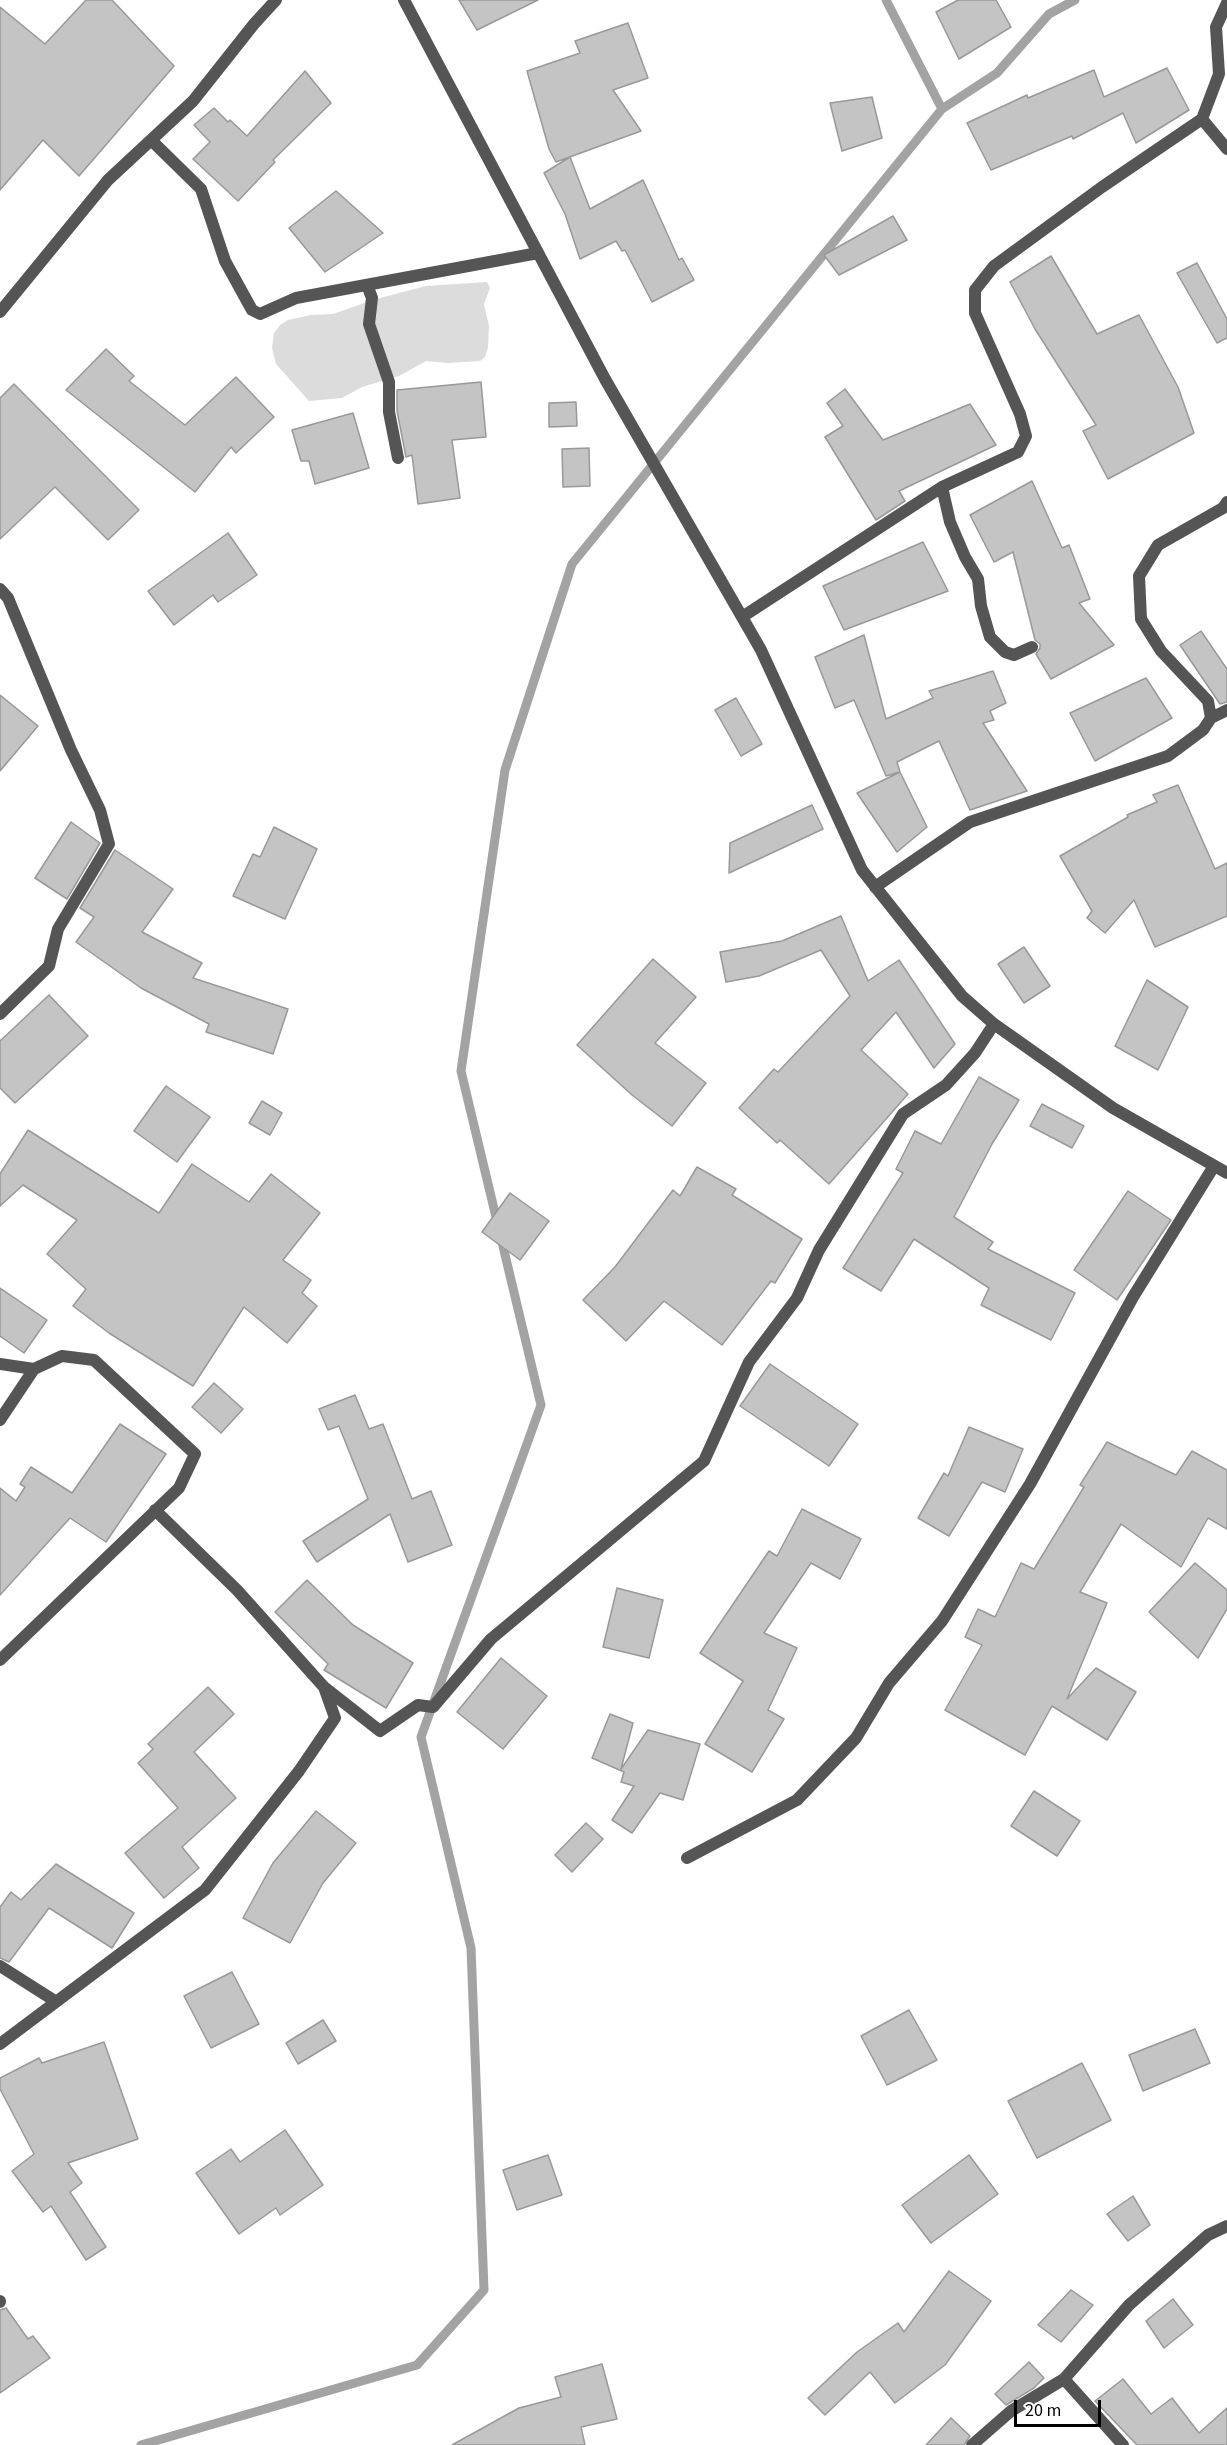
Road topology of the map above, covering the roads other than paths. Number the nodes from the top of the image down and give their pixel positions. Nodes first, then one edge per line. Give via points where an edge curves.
1 (276, 0) edge
2 (404, 0) edge
3 (1227, 3) edge
4 (1202, 119) junction
5 (151, 140) junction
6 (1227, 149) edge
7 (538, 253) junction
8 (367, 285) junction
9 (0, 312) edge
10 (398, 458) dead end
11 (942, 487) junction
12 (1227, 502) edge
13 (0, 589) edge
14 (742, 617) junction
15 (1032, 647) dead end
16 (1227, 710) edge
17 (1211, 718) junction
18 (875, 887) junction
19 (0, 1014) edge
20 (994, 1024) junction
21 (1214, 1166) junction
22 (1227, 1173) edge
23 (0, 1364) edge
24 (34, 1369) junction
25 (0, 1420) edge
26 (155, 1510) junction
27 (0, 1659) edge
28 (324, 1687) junction
29 (687, 1858) dead end
30 (0, 1966) edge
31 (55, 2001) junction
32 (0, 2044) edge
33 (1227, 2226) edge
34 (1064, 2379) junction
35 (972, 2445) edge
36 (1124, 2445) edge

1 - 5 street via 193,101
2 - 7 street
3 - 4 street via 1216,27 1219,74
4 - 6 street
4 - 11 street via 994,266 975,290 975,313 1026,436 1018,452
5 - 8 street via 201,189 225,261 252,310 260,314 296,298
5 - 9 street via 108,180
7 - 8 street
7 - 14 street via 605,379
8 - 10 street via 372,298 369,324 389,382 389,412
11 - 14 street
11 - 15 street via 950,522 978,579 990,638 1014,655
12 - 17 street via 1158,545 1139,576 1141,619 1161,651 1208,701
13 - 19 street via 8,598 100,810 109,844 58,929 49,966
14 - 18 street via 862,870
16 - 17 street
17 - 18 street via 1203,730 1168,756 970,822
18 - 20 street via 962,996
20 - 21 street via 1113,1108
20 - 28 street via 975,1053 946,1085 903,1114 819,1250 797,1298 749,1362 704,1461 491,1639 433,1707 418,1705 380,1731
21 - 22 street
21 - 29 street via 1133,1297 1030,1484 942,1621 889,1683 856,1738 797,1800
23 - 24 street
24 - 25 street
24 - 26 street via 62,1356 94,1360 195,1454 179,1488
26 - 27 street
26 - 28 street via 237,1590
28 - 31 street via 335,1718 299,1771 204,1890
30 - 31 street
31 - 32 street
33 - 34 street via 1208,2235 1129,2305
34 - 35 street via 1011,2411
34 - 36 street

